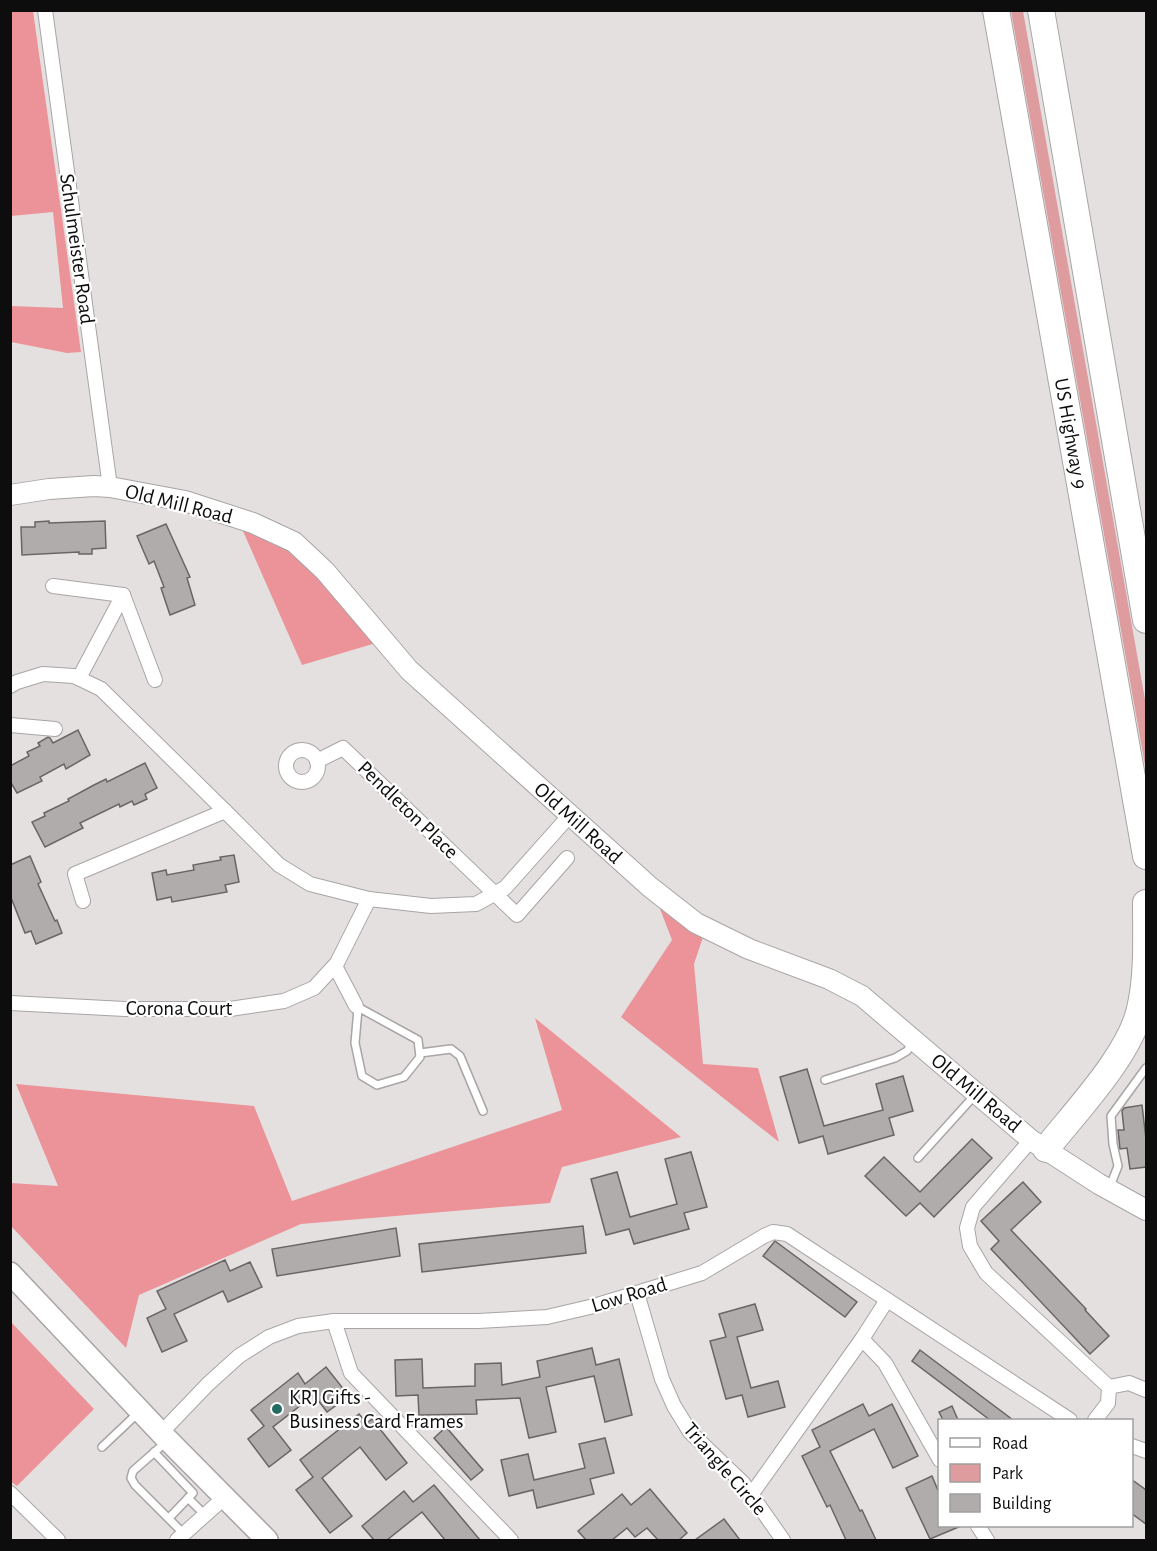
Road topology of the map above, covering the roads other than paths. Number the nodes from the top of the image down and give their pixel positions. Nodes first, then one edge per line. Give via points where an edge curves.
1 (45, 10) edge
2 (996, 10) edge
3 (1041, 10) edge
4 (110, 488) junction
5 (10, 495) edge
6 (53, 586) dead end
7 (123, 595) junction
8 (1146, 620) edge
9 (79, 678) junction
10 (155, 680) dead end
11 (10, 686) edge
12 (10, 725) edge
13 (55, 729) dead end
14 (317, 760) dead end
15 (225, 812) junction
16 (570, 815) junction
17 (1146, 856) edge
18 (567, 858) dead end
19 (494, 894) junction
20 (369, 899) junction
21 (83, 901) dead end
22 (1146, 903) edge
23 (334, 966) junction
24 (10, 1003) edge
25 (356, 1006) junction
26 (914, 1040) junction
27 (420, 1053) junction
28 (1146, 1068) edge
29 (825, 1080) dead end
30 (977, 1094) junction
31 (483, 1111) dead end
32 (1038, 1144) junction
33 (918, 1158) dead end
34 (1109, 1189) junction
35 (1146, 1210) edge
36 (10, 1273) edge
37 (638, 1293) junction
38 (886, 1300) junction
39 (334, 1321) junction
40 (862, 1339) junction
41 (1108, 1387) junction
42 (1146, 1390) edge
43 (140, 1411) junction
44 (1068, 1419) edge
45 (1096, 1419) edge
46 (161, 1442) junction
47 (102, 1447) dead end
48 (938, 1458) edge
49 (10, 1492) edge
50 (751, 1495) junction
51 (225, 1497) junction
52 (188, 1498) junction
53 (205, 1515) junction
54 (169, 1518) junction
55 (979, 1527) edge
56 (181, 1537) edge
57 (58, 1540) edge
58 (267, 1540) edge
59 (511, 1540) edge
60 (783, 1540) edge
61 (987, 1540) edge

1 - 4 street, Schulmeister Road
2 - 17 highway, US Highway 9
3 - 8 highway, US Highway 9
4 - 5 street, Old Mill Road via 49,489
4 - 16 street, Old Mill Road via 185,501 253,523 294,542 325,571 410,670
6 - 7 street
7 - 9 street
7 - 10 street
9 - 11 street via 43,674
9 - 15 street via 101,688
12 - 13 street
14 - 19 street, Pendleton Place via 343,748
15 - 20 street via 279,865 310,884
15 - 21 street via 75,874
16 - 19 street via 505,888
16 - 26 street, Old Mill Road via 696,923 862,996
18 - 19 street, Pendleton Place via 517,915
19 - 20 street via 476,904 431,906
20 - 23 street, Corona Court
22 - 32 highway via 1146,971 1140,1010 1128,1041 1107,1073
23 - 24 street, Corona Court via 314,988 284,1002 230,1009
23 - 25 street
25 - 27 lane via 418,1040
25 - 27 lane via 355,1043 362,1076 377,1085 404,1077
26 - 29 lane via 907,1051 895,1058
26 - 30 street, Old Mill Road
27 - 31 lane via 451,1049 460,1056
28 - 34 lane via 1111,1116 1118,1166
30 - 32 street, Old Mill Road
30 - 33 lane
32 - 34 street, Old Mill Road
32 - 41 street via 973,1207 967,1228 970,1246 986,1273
34 - 35 street, Old Mill Road
36 - 43 main road
37 - 38 street, Low Road via 702,1273 773,1232 787,1233
37 - 39 street, Low Road via 548,1317
37 - 50 street, Triangle Circle via 674,1406 690,1432
38 - 40 street
38 - 44 street, Low Road
39 - 46 street, Low Road via 298,1326 269,1337 239,1356 208,1384
39 - 59 street via 351,1372
40 - 48 street via 885,1363
40 - 50 street
41 - 42 street via 1129,1383
41 - 45 street via 1107,1402
43 - 46 main road
43 - 47 lane
46 - 51 main road
46 - 52 lane via 193,1493
46 - 54 lane via 131,1478
49 - 57 street
50 - 60 street, Triangle Circle
51 - 53 street
51 - 58 main road
52 - 53 lane
52 - 54 lane
53 - 56 street
54 - 56 lane
55 - 61 street

